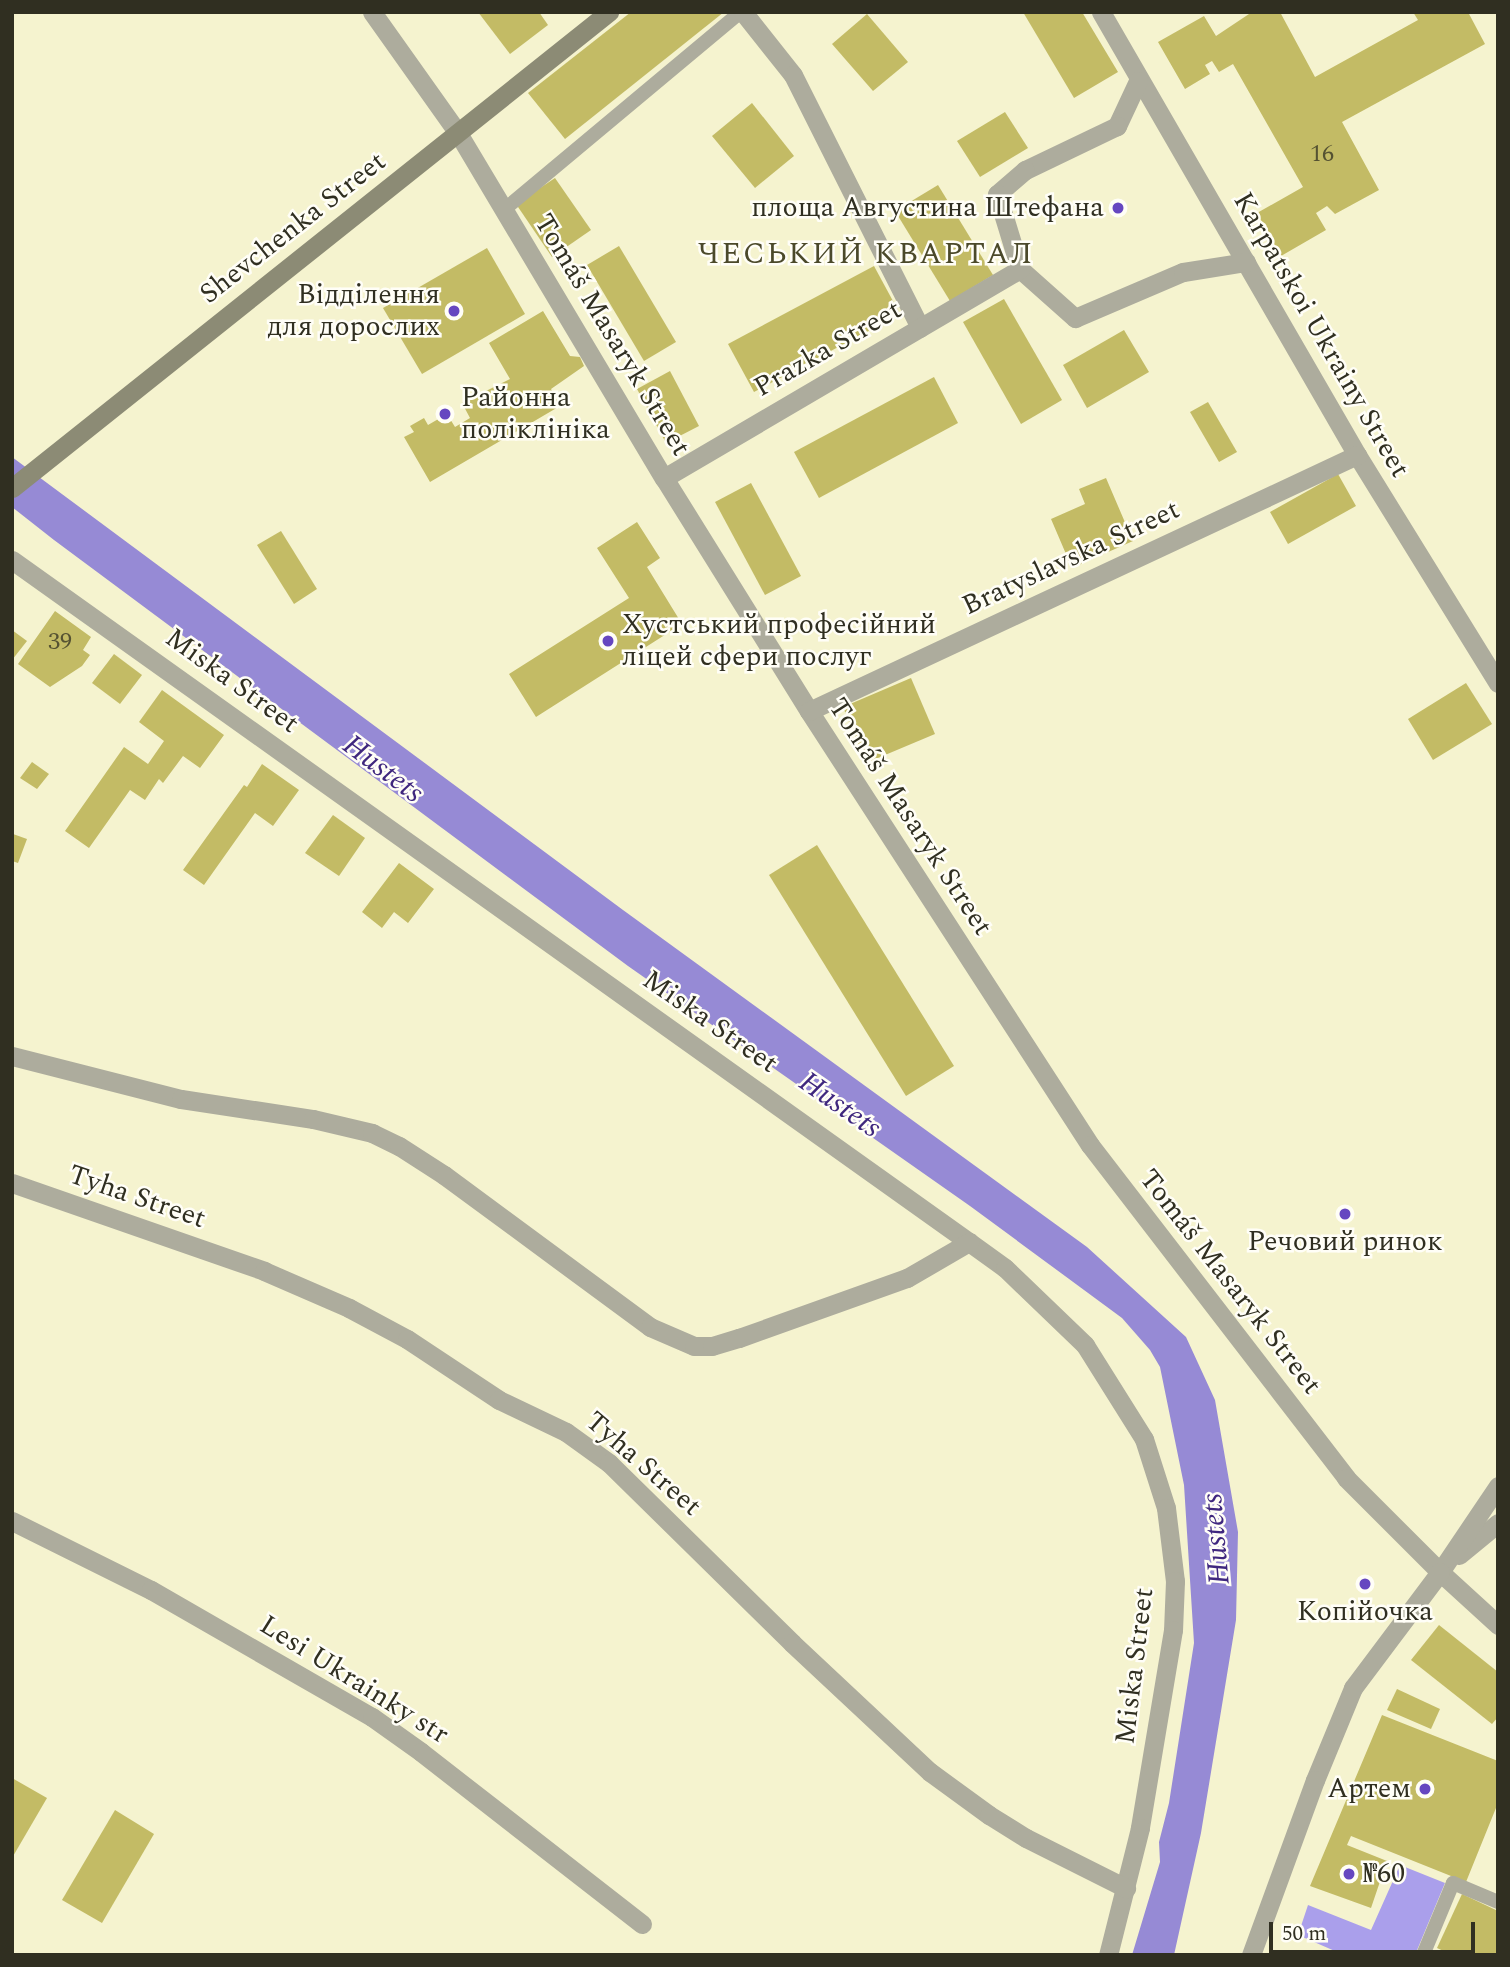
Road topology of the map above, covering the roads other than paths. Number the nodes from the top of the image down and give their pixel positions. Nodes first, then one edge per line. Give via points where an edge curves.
1 (372, 12) edge
2 (609, 12) edge
3 (742, 12) edge
4 (1101, 12) edge
5 (1138, 81) junction
6 (458, 133) junction
7 (505, 209) junction
8 (1246, 262) junction
9 (1020, 269) junction
10 (920, 328) junction
11 (1357, 455) junction
12 (664, 478) junction
13 (12, 488) edge
14 (12, 560) edge
15 (1498, 683) edge
16 (808, 711) junction
17 (12, 1056) edge
18 (12, 1183) edge
19 (969, 1242) junction
20 (1498, 1486) edge
21 (12, 1521) edge
22 (1498, 1523) edge
23 (1440, 1572) junction
24 (1498, 1625) edge
25 (1126, 1888) junction
26 (1498, 1902) edge
27 (642, 1924) dead end
28 (1259, 1952) edge
29 (1108, 1955) edge
30 (1423, 1955) edge

1 - 6 street, Tomáš Masaryk Street
2 - 6 main road, Shevchenka Street
3 - 7 lane
3 - 10 street via 793,75
4 - 5 street, Karpatskoi Ukrainy Street
5 - 8 street, Karpatskoi Ukrainy Street
5 - 9 street via 1117,126 1025,170 997,194
6 - 7 street, Tomáš Masaryk Street
6 - 13 main road, Shevchenka Street
7 - 12 street, Tomáš Masaryk Street
8 - 9 street via 1183,272 1075,318
8 - 11 street, Karpatskoi Ukrainy Street
9 - 10 street, Prazka Street
10 - 12 street, Prazka Street
11 - 15 street, Karpatskoi Ukrainy Street
11 - 16 street, Bratyslavska Street
12 - 16 street, Tomáš Masaryk Street
14 - 19 street, Miska Street
16 - 23 street, Tomáš Masaryk Street via 1090,1145 1346,1478
17 - 19 street via 181,1099 372,1133 444,1175 650,1327 694,1346 739,1338 907,1278
18 - 25 street, Tyha Street via 264,1271 349,1308 407,1339 499,1400 566,1432 609,1463 930,1772 1007,1826
19 - 25 street, Miska Street via 1004,1268 1085,1345 1144,1439 1166,1508 1175,1581 1173,1630
20 - 23 street
21 - 27 street, Lesi Ukrainky str via 151,1590 372,1717
22 - 23 street
23 - 24 street, Tomáš Masaryk Street
23 - 28 street via 1353,1688 1315,1780
25 - 29 street, Miska Street
26 - 30 lane via 1453,1883

